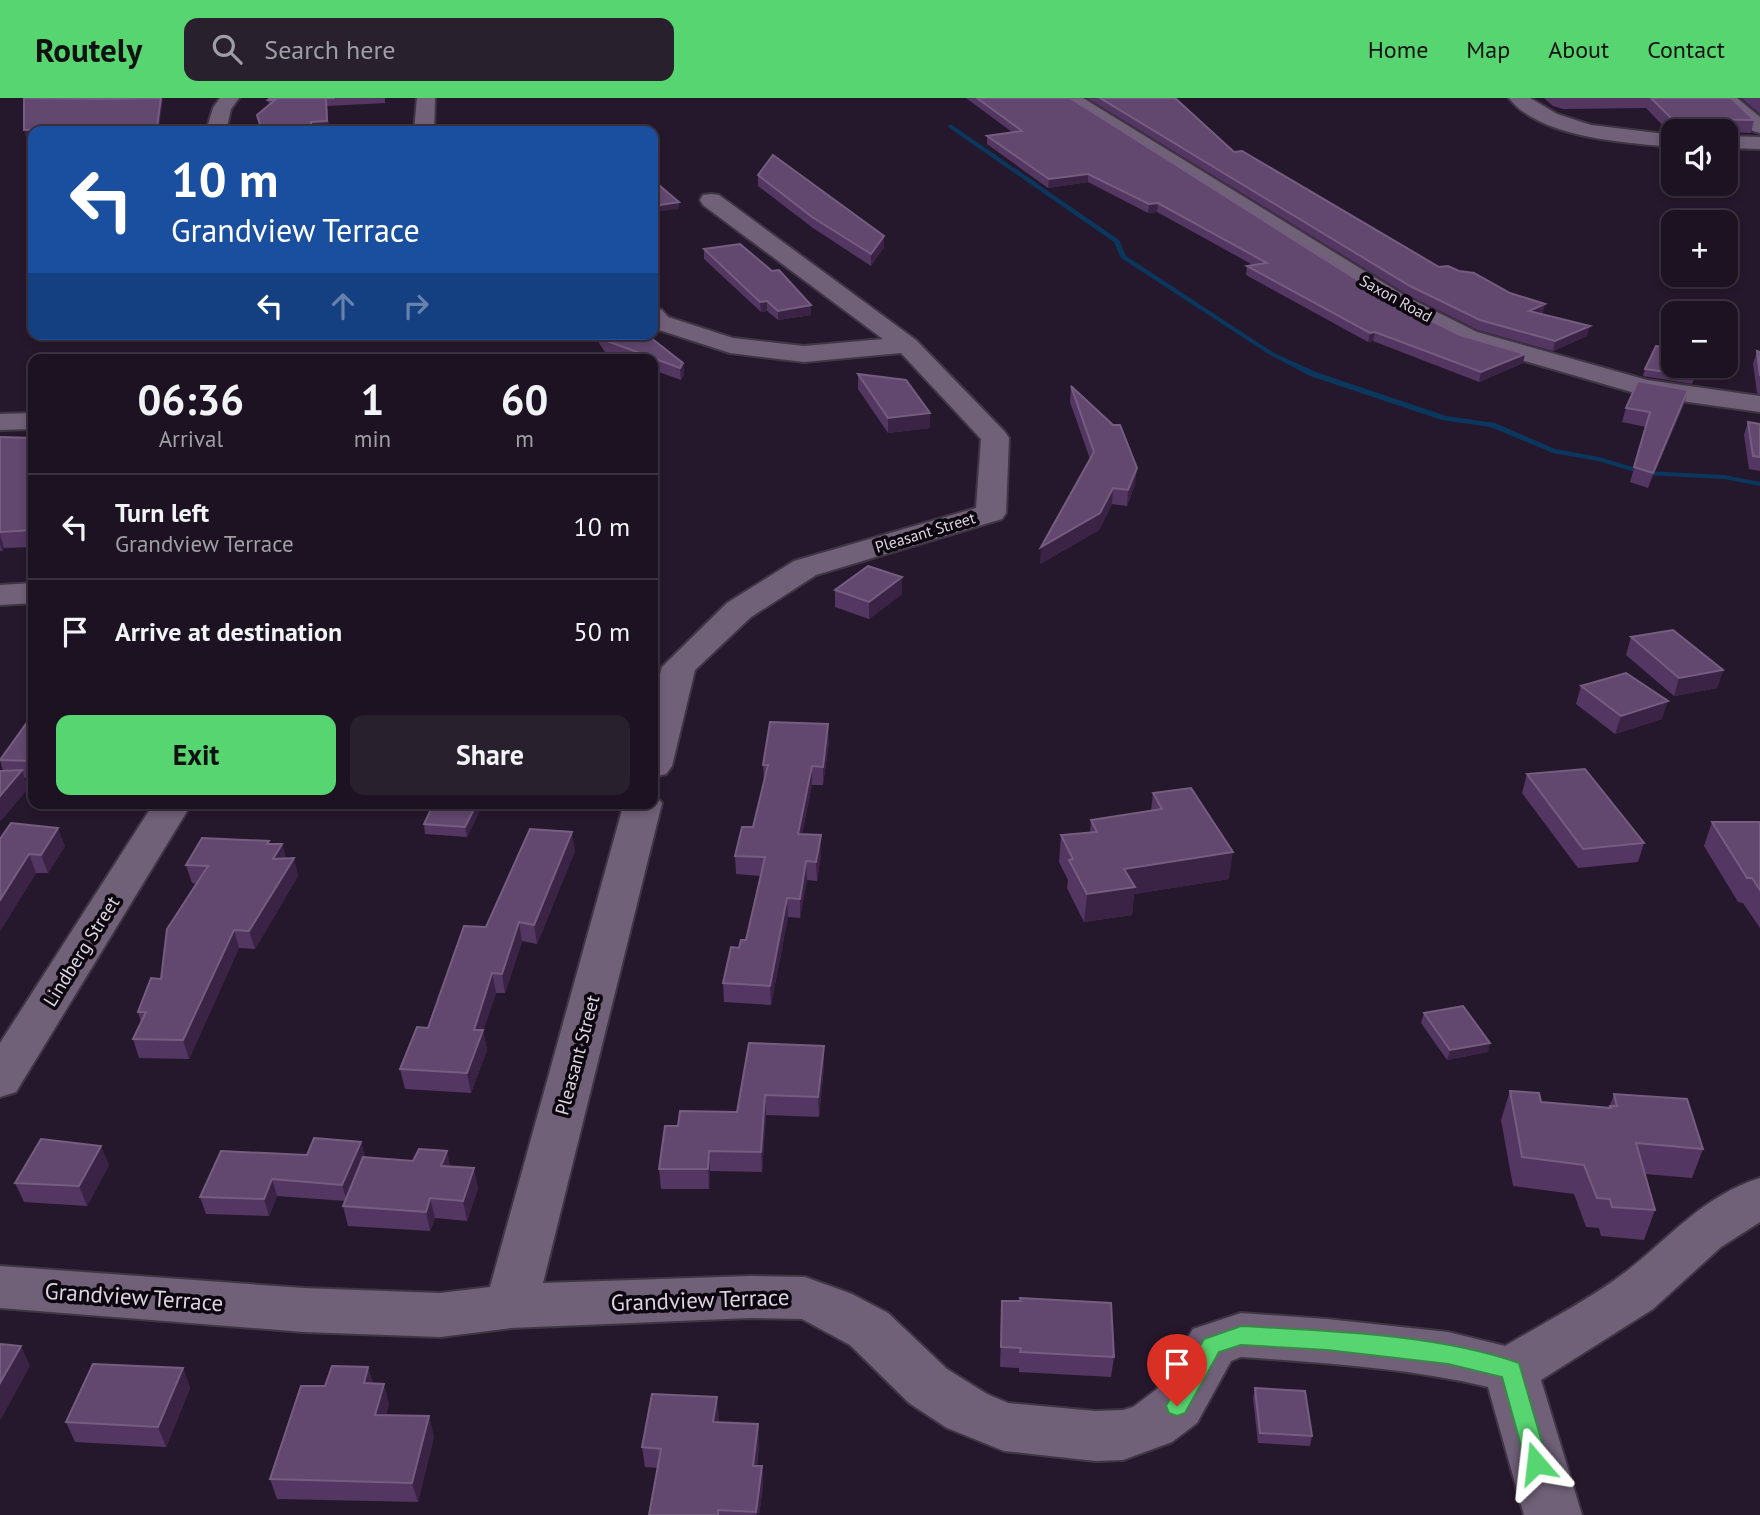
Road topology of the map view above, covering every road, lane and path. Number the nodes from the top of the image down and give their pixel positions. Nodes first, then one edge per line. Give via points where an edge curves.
1 (230, 98) edge
2 (426, 98) edge
3 (1070, 98) edge
4 (1518, 98) edge
5 (1726, 98) edge
6 (217, 126) edge
7 (424, 126) edge
8 (1760, 127) edge
9 (1661, 140) edge
10 (1738, 142) edge
11 (1760, 142) edge
12 (711, 200) dead end
13 (658, 320) edge
14 (907, 345) junction
15 (1760, 404) edge
16 (28, 421) edge
17 (0, 422) edge
18 (28, 593) edge
19 (0, 595) edge
20 (658, 747) edge
21 (641, 809) edge
22 (168, 813) edge
23 (0, 1080) edge
24 (1760, 1197) edge
25 (0, 1287) edge
26 (511, 1306) junction
27 (1511, 1370) junction
28 (1553, 1515) edge

1 - 6 street
2 - 7 street
3 - 15 street, Saxon Road via 1398,302 1468,337 1645,388
4 - 9 street via 1549,118 1585,129
5 - 8 street
10 - 11 street
12 - 14 street, Pleasant Street
13 - 14 street via 730,345 804,354
14 - 20 street, Pleasant Street via 995,438 990,513 805,568 738,610 679,667
16 - 17 street
18 - 19 street
21 - 26 street, Pleasant Street
22 - 23 street, Lindberg Street
24 - 27 street via 1703,1233 1634,1294
25 - 26 street, Grandview Terrace via 304,1310 440,1315
26 - 27 street, Grandview Terrace via 805,1298 869,1329 928,1385 967,1411 1004,1427 1054,1434 1123,1435 1152,1424 1177,1406 1212,1345 1241,1335 1448,1355
27 - 28 street

